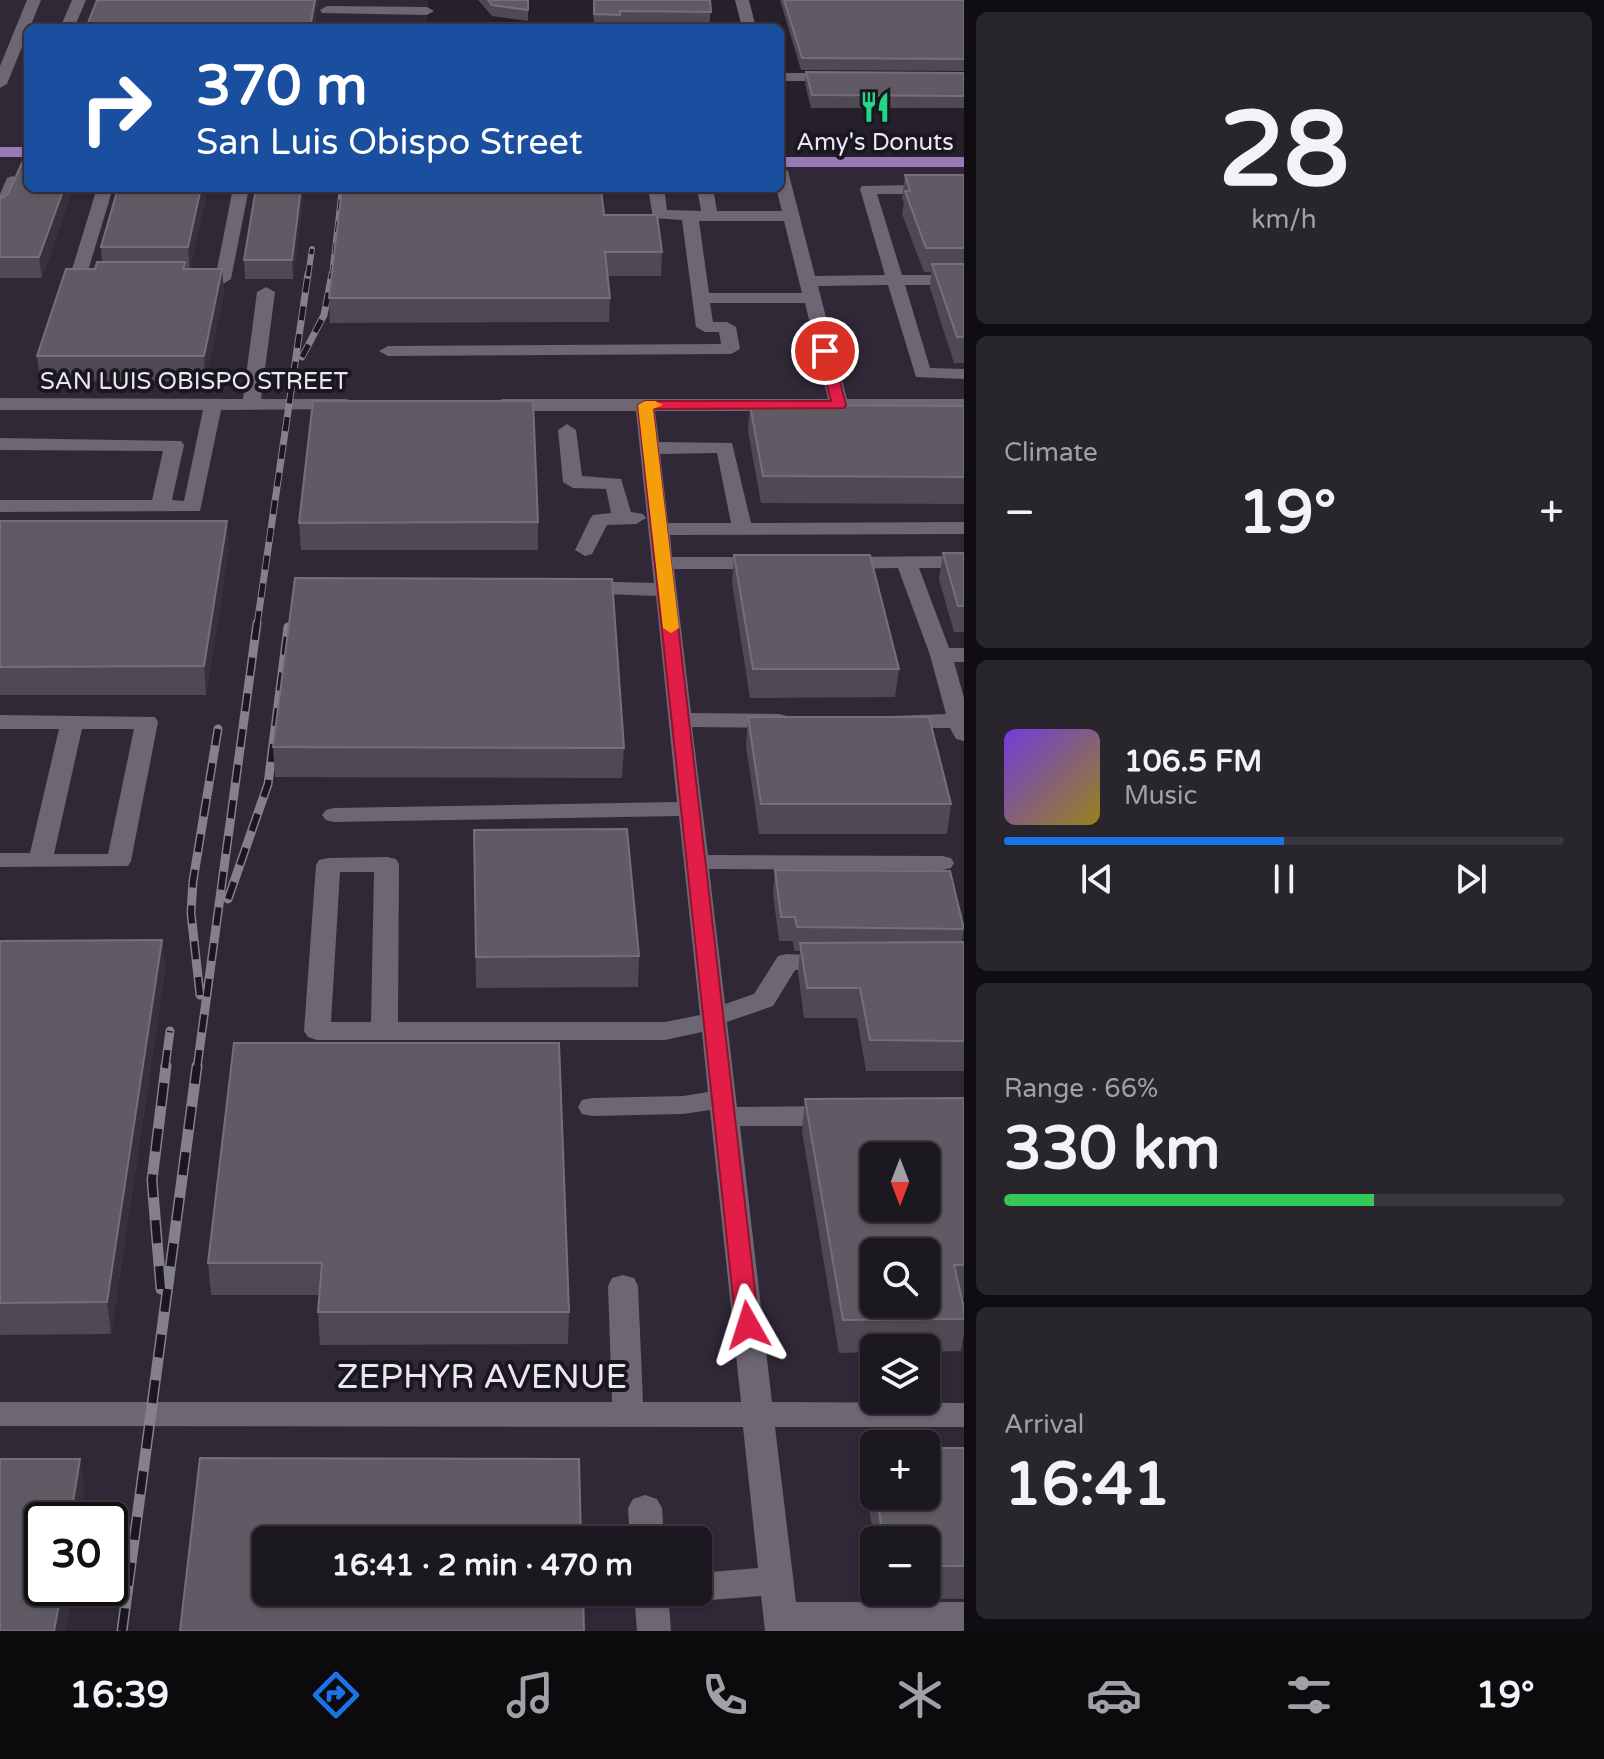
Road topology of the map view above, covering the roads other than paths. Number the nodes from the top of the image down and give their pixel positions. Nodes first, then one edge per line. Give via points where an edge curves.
1 (34, 0) edge
2 (79, 0) edge
3 (742, 0) edge
4 (376, 5) edge
5 (428, 5) edge
6 (327, 10) dead end
7 (24, 24) edge
8 (69, 24) edge
9 (748, 24) edge
10 (24, 25) edge
11 (784, 77) edge
12 (857, 77) edge
13 (0, 84) edge
14 (784, 91) edge
15 (841, 91) edge
16 (784, 149) edge
17 (964, 149) edge
18 (0, 152) edge
19 (24, 152) edge
20 (784, 162) edge
21 (964, 162) edge
22 (13, 181) edge
23 (784, 186) edge
24 (964, 189) edge
25 (104, 192) edge
26 (240, 192) edge
27 (656, 192) edge
28 (706, 192) edge
29 (0, 213) edge
30 (690, 216) junction
31 (710, 216) junction
32 (792, 216) junction
33 (121, 279) edge
34 (179, 279) edge
35 (895, 280) junction
36 (964, 280) edge
37 (810, 289) junction
38 (266, 292) dead end
39 (701, 298) junction
40 (388, 351) dead end
41 (964, 374) edge
42 (0, 404) edge
43 (213, 405) junction
44 (251, 405) junction
45 (368, 405) edge
46 (476, 405) edge
47 (645, 405) junction
48 (839, 405) junction
49 (964, 405) edge
50 (567, 430) dead end
51 (0, 444) edge
52 (650, 448) junction
53 (0, 506) edge
54 (161, 506) junction
55 (623, 519) junction
56 (659, 524) junction
57 (964, 528) edge
58 (742, 529) junction
59 (585, 550) dead end
60 (906, 562) junction
61 (964, 562) edge
62 (785, 563) edge
63 (815, 563) edge
64 (665, 577) junction
65 (553, 587) edge
66 (953, 655) edge
67 (682, 720) junction
68 (805, 721) edge
69 (882, 721) edge
70 (0, 722) edge
71 (72, 722) junction
72 (962, 728) edge
73 (690, 809) junction
74 (334, 815) dead end
75 (0, 860) edge
76 (40, 861) junction
77 (696, 862) junction
78 (942, 863) dead end
79 (861, 963) edge
80 (714, 1019) junction
81 (384, 1031) junction
82 (592, 1107) dead end
83 (723, 1108) junction
84 (853, 1116) edge
85 (623, 1286) dead end
86 (0, 1414) edge
87 (628, 1414) junction
88 (758, 1414) junction
89 (964, 1415) edge
90 (777, 1581) junction
91 (712, 1586) edge
92 (652, 1606) edge
93 (964, 1617) edge
94 (781, 1624) edge
95 (654, 1631) edge

1 - 7 street
2 - 8 street
3 - 9 street
4 - 5 street
4 - 6 street
10 - 13 street
11 - 12 street
14 - 15 street
16 - 17 main road
18 - 19 main road
20 - 21 main road
22 - 29 street
23 - 32 street
24 - 35 street via 868,189
25 - 33 street via 77,279
26 - 34 street via 223,279
27 - 30 street via 659,215
28 - 31 street
30 - 31 street
30 - 39 street
31 - 32 street
32 - 37 street
35 - 36 street
35 - 37 street
35 - 41 street via 922,373
37 - 39 street
37 - 48 street
38 - 44 street
39 - 40 street via 705,327 727,327 731,349
42 - 43 street, SAN LUIS OBISPO STREET
43 - 44 street, SAN LUIS OBISPO STREET
43 - 54 street via 193,507
44 - 45 street, SAN LUIS OBISPO STREET
46 - 47 street
47 - 48 street
47 - 52 street
48 - 49 street
50 - 55 street via 573,482 614,483
51 - 54 street via 174,445
52 - 56 street
52 - 58 street via 725,447
53 - 54 street
55 - 56 street
55 - 59 street via 600,519
56 - 58 street
56 - 64 street
57 - 58 street
60 - 61 street
60 - 63 street
60 - 66 street
62 - 64 street
64 - 65 street via 633,586
64 - 67 street
66 - 72 street
67 - 68 street
67 - 73 street
69 - 72 street
70 - 71 street
71 - 76 street
71 - 76 street via 147,722 119,861
73 - 74 street
73 - 77 street
75 - 76 street
77 - 78 street
77 - 80 street
79 - 80 street via 787,962 764,1000
80 - 81 street via 665,1031
80 - 83 street
81 - 81 street via 317,1031 328,865 387,864
82 - 83 street
83 - 84 street
83 - 88 street
85 - 87 street
86 - 87 street, ZEPHYR AVENUE
87 - 88 street, ZEPHYR AVENUE
88 - 89 street, ZEPHYR AVENUE
88 - 90 street
90 - 91 street
90 - 94 street
92 - 95 street
93 - 94 street

